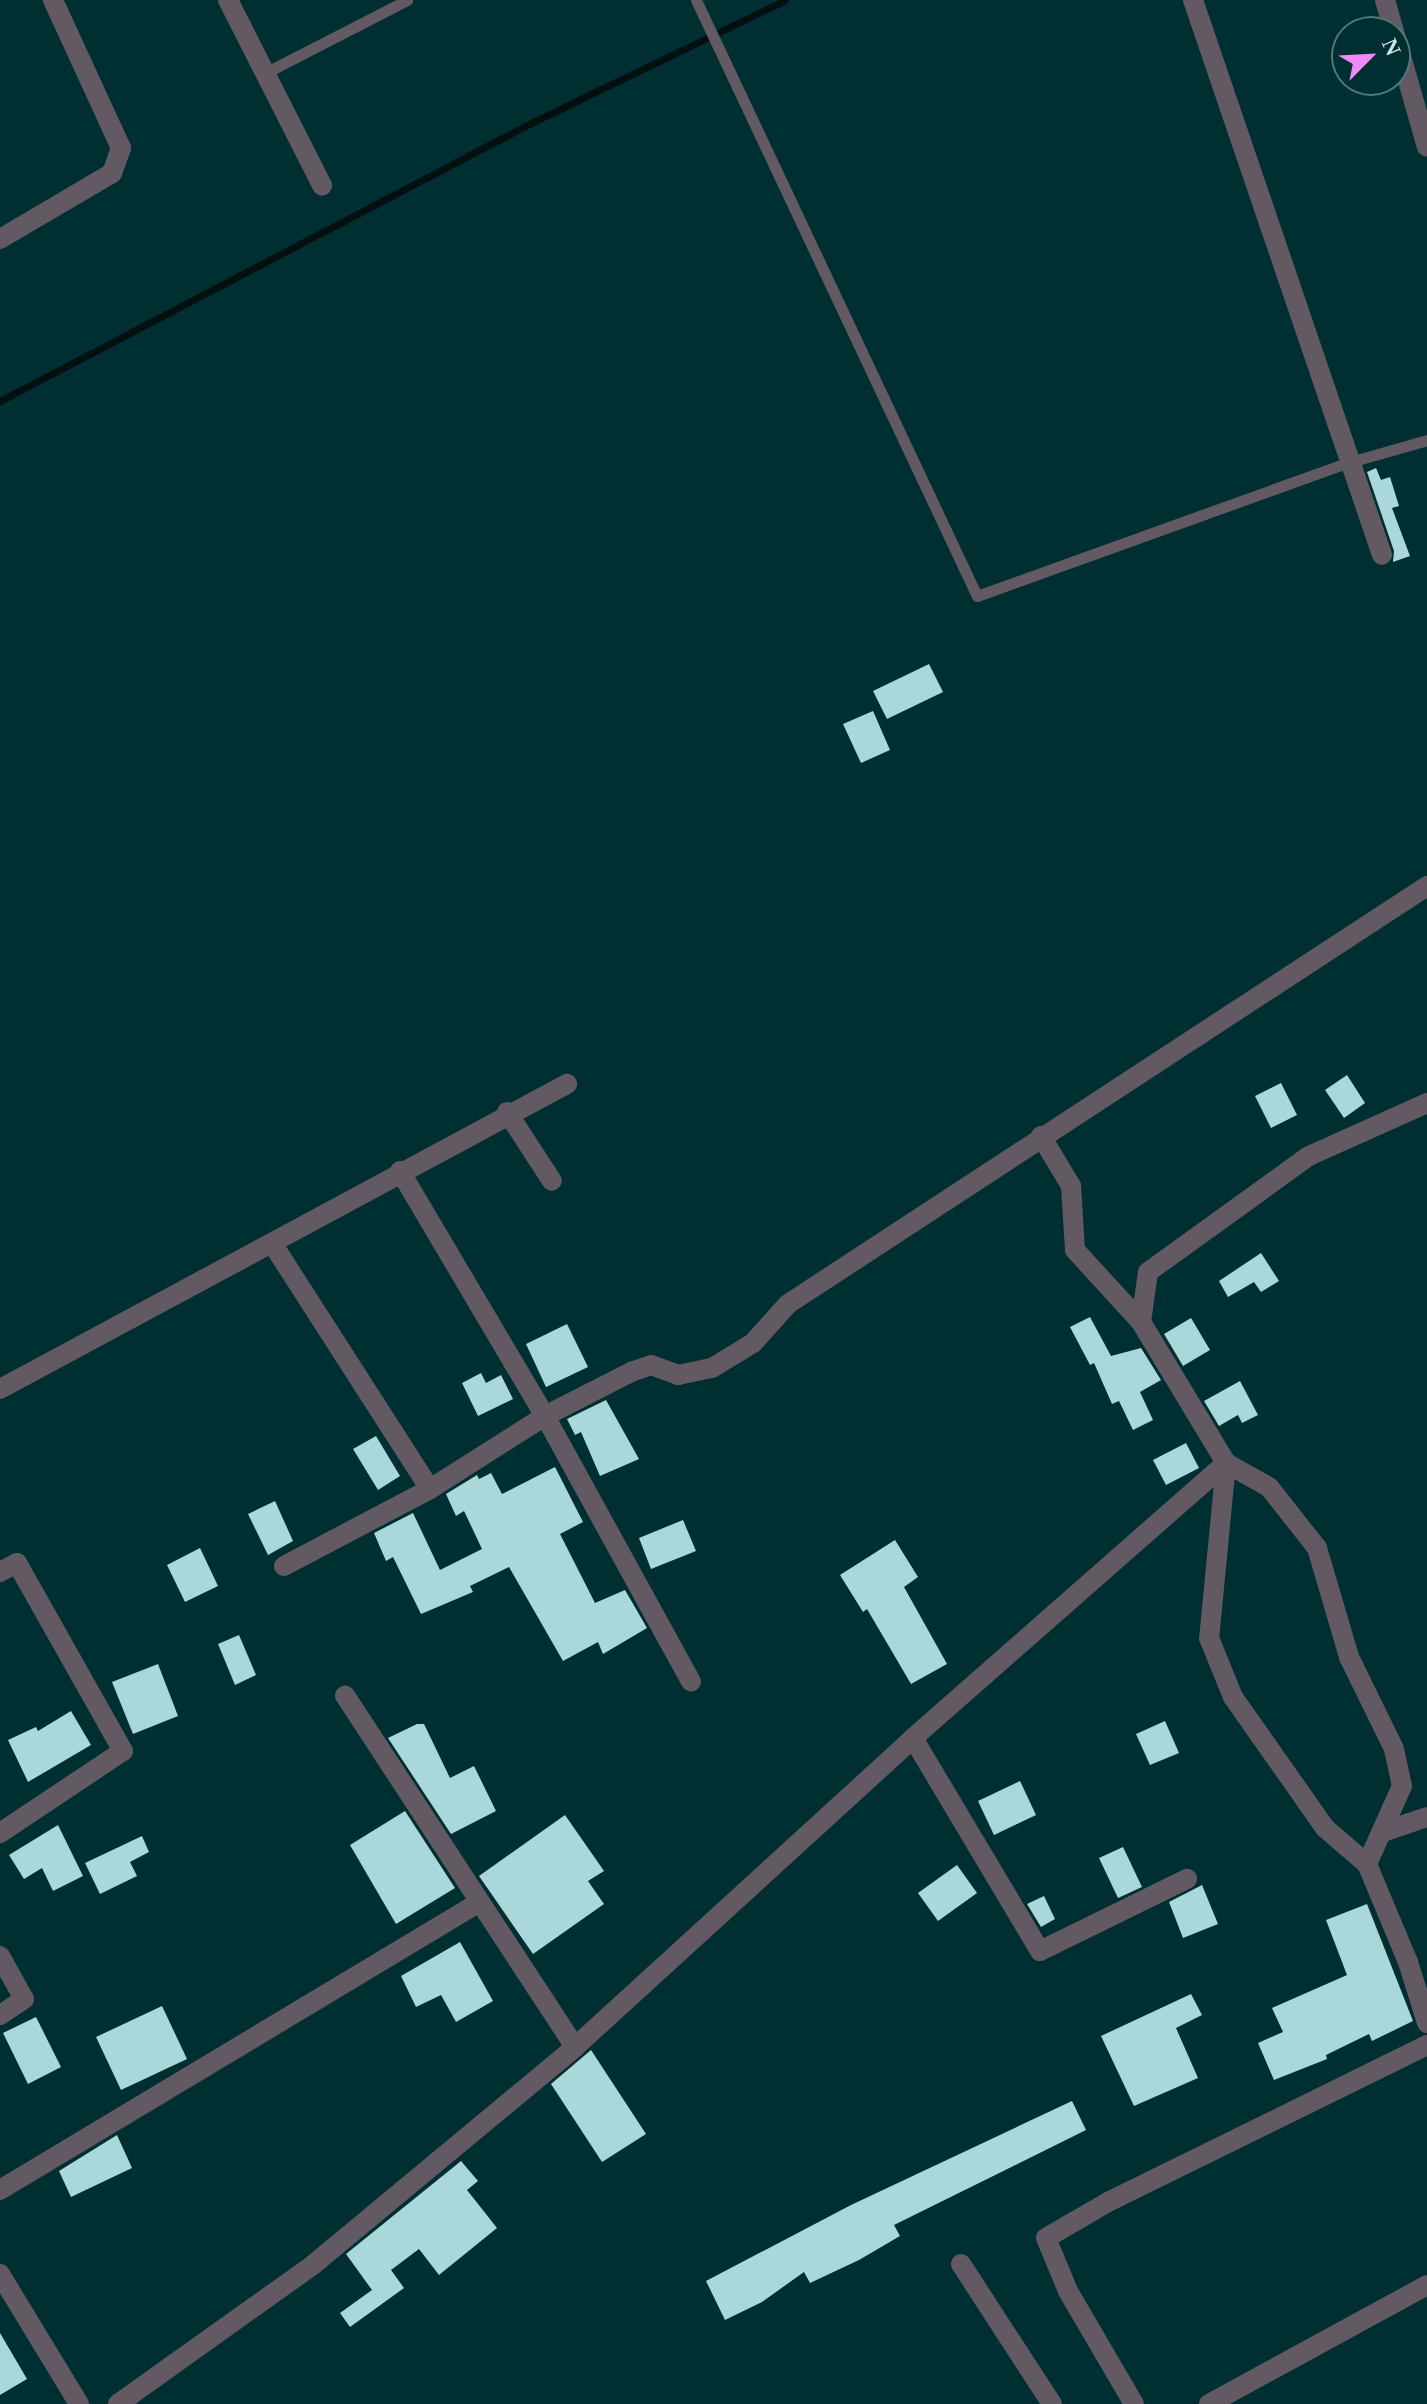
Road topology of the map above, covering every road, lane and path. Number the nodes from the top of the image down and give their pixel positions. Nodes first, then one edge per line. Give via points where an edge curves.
1 (53, 0) edge
2 (228, 0) edge
3 (407, 0) edge
4 (696, 0) edge
5 (1193, 0) edge
6 (265, 73) junction
7 (1411, 92) edge
8 (1427, 147) edge
9 (322, 185) dead end
10 (0, 239) edge
11 (1427, 440) edge
12 (1350, 462) junction
13 (1382, 555) dead end
14 (1427, 886) edge
15 (567, 1084) dead end
16 (1427, 1103) edge
17 (507, 1112) junction
18 (1041, 1136) junction
19 (400, 1171) junction
20 (552, 1181) dead end
21 (272, 1243) junction
22 (1141, 1322) junction
23 (0, 1389) edge
24 (545, 1416) junction
25 (1226, 1463) junction
26 (430, 1489) junction
27 (284, 1566) dead end
28 (0, 1572) edge
29 (691, 1682) dead end
30 (345, 1696) dead end
31 (913, 1738) junction
32 (1427, 1817) edge
33 (1383, 1832) junction
34 (0, 1833) edge
35 (1367, 1864) junction
36 (1187, 1879) dead end
37 (478, 1903) junction
38 (0, 1956) edge
39 (1418, 1959) edge
40 (0, 2015) edge
41 (1427, 2023) edge
42 (1427, 2045) edge
43 (575, 2047) junction
44 (0, 2190) edge
45 (961, 2264) dead end
46 (0, 2274) edge
47 (1427, 2285) edge
48 (79, 2404) edge
49 (118, 2404) edge
50 (1052, 2404) edge
51 (1134, 2404) edge
52 (1209, 2404) edge

1 - 10 street via 121,148 112,173
2 - 6 street
3 - 6 lane
4 - 12 lane via 977,596
5 - 12 street
6 - 9 street
7 - 8 street
11 - 12 lane
12 - 13 street
14 - 18 street
15 - 17 street
16 - 22 street via 1309,1156 1148,1272
17 - 19 street
17 - 20 street
18 - 22 street via 1071,1186 1075,1250
18 - 24 street via 788,1304 753,1343 712,1368 678,1375 651,1365
19 - 21 street
19 - 24 street
21 - 23 street
21 - 26 street
22 - 25 street
24 - 26 street
24 - 29 street
25 - 31 street
25 - 33 street via 1269,1487 1317,1548 1349,1657 1394,1749 1402,1786
25 - 35 street via 1209,1638 1233,1697 1251,1723 1325,1828
26 - 27 street
28 - 34 street via 17,1563 123,1751
30 - 37 street
31 - 36 street via 1040,1951
31 - 43 street
32 - 33 street
33 - 35 street
35 - 39 street
37 - 43 street
37 - 44 street
38 - 40 street via 24,1999
39 - 41 street
42 - 51 street via 1108,2202 1046,2238 1068,2291
43 - 49 street via 314,2264
45 - 50 street
46 - 48 street
47 - 52 street

